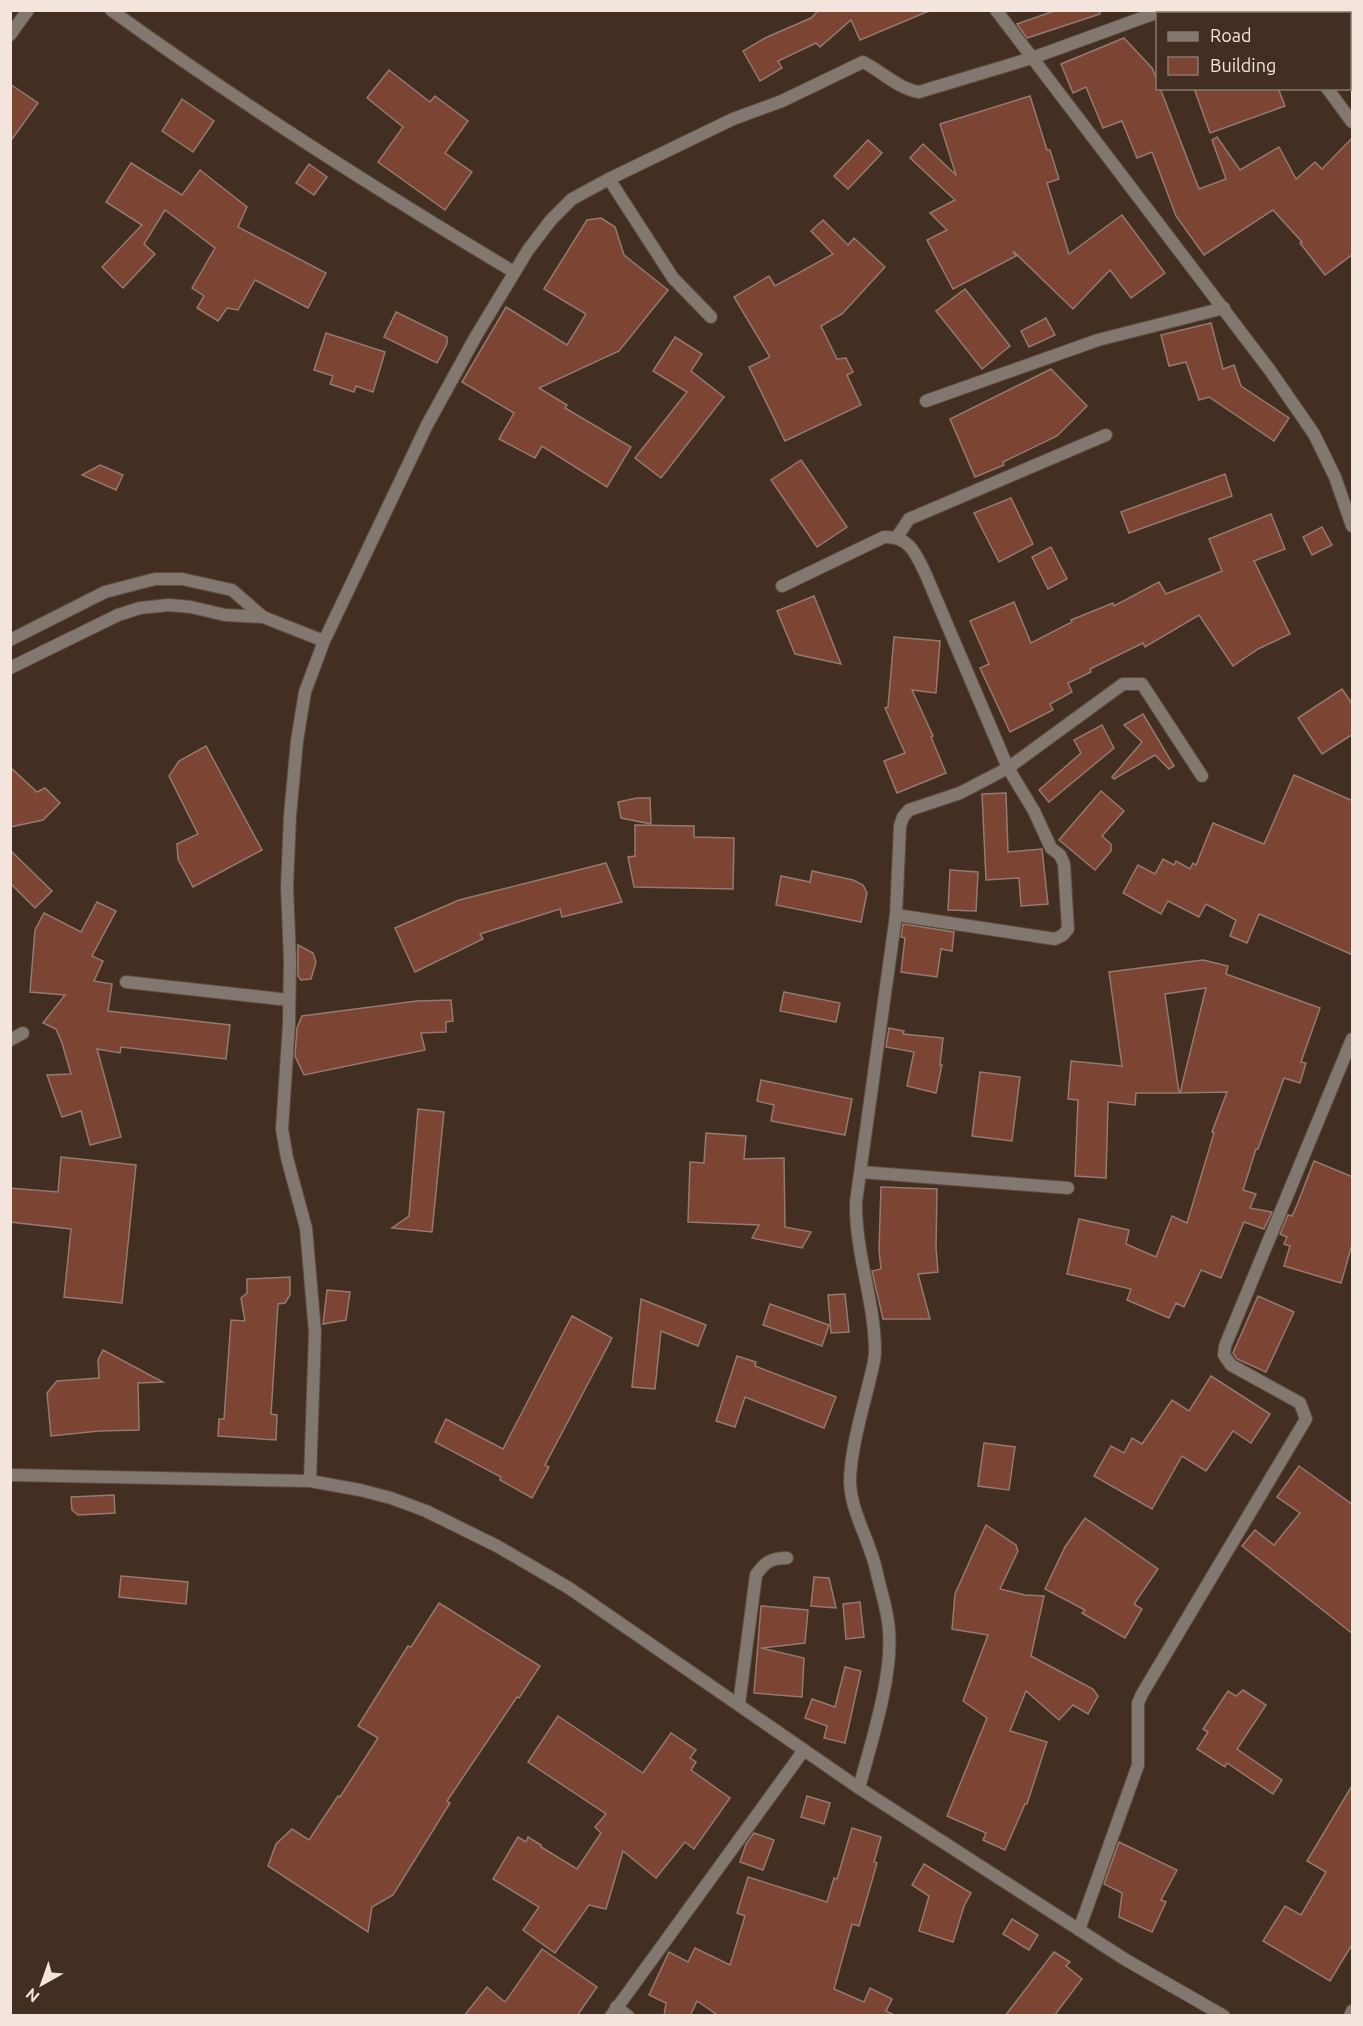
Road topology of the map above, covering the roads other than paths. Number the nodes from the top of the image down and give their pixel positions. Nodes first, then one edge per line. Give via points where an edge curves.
1 (28, 10) edge
2 (111, 10) edge
3 (996, 10) edge
4 (1156, 13) edge
5 (10, 34) edge
6 (1032, 58) junction
7 (1329, 90) edge
8 (1353, 122) edge
9 (609, 178) junction
10 (514, 272) junction
11 (1224, 308) junction
12 (711, 317) dead end
13 (926, 401) dead end
14 (1106, 435) dead end
15 (1353, 526) edge
16 (897, 537) junction
17 (782, 586) dead end
18 (263, 617) junction
19 (10, 640) edge
20 (324, 641) junction
21 (10, 668) edge
22 (1008, 768) junction
23 (1202, 776) dead end
24 (896, 915) junction
25 (126, 982) dead end
26 (290, 1000) junction
27 (22, 1033) dead end
28 (1353, 1039) edge
29 (10, 1040) edge
30 (861, 1172) junction
31 (1068, 1188) dead end
32 (10, 1475) edge
33 (310, 1481) junction
34 (787, 1558) dead end
35 (739, 1704) junction
36 (804, 1750) junction
37 (859, 1788) junction
38 (1079, 1930) junction
39 (614, 2011) edge
40 (1353, 2011) edge
41 (628, 2016) edge
42 (1224, 2016) edge
43 (1350, 2016) edge

1 - 5 street
2 - 10 street via 382,193
3 - 6 street
4 - 6 street
6 - 9 street via 919,92 910,91 863,62
6 - 11 street
7 - 8 street
9 - 10 street via 572,199 551,220
9 - 12 street via 673,278
10 - 20 street via 427,425
11 - 13 street via 1098,340
11 - 15 street via 1314,434
14 - 16 street via 909,519
16 - 17 street via 884,537
16 - 22 street via 916,554
18 - 19 street via 232,590 182,579 155,579 105,592
18 - 20 street
18 - 21 street via 169,605 140,608
20 - 26 street via 305,692 297,741 286,887
22 - 23 street via 1124,684 1142,684
22 - 24 street via 960,793 909,810 900,826
22 - 24 street via 1051,848 1064,864 1068,930 1055,939
24 - 30 street
25 - 26 street
26 - 33 street via 282,1129 306,1228 314,1320
27 - 29 street
28 - 38 street via 1225,1346 1224,1355 1231,1365 1300,1403 1306,1419 1138,1703 1138,1765
30 - 31 street
30 - 37 street via 856,1224 875,1354 850,1480 858,1519 873,1556 889,1630 889,1653
32 - 33 street
33 - 35 street via 391,1498 457,1525 569,1588
34 - 35 street via 764,1563 756,1575
35 - 36 street
36 - 37 street
36 - 39 street
37 - 38 street
38 - 42 street
39 - 41 street
40 - 43 street

